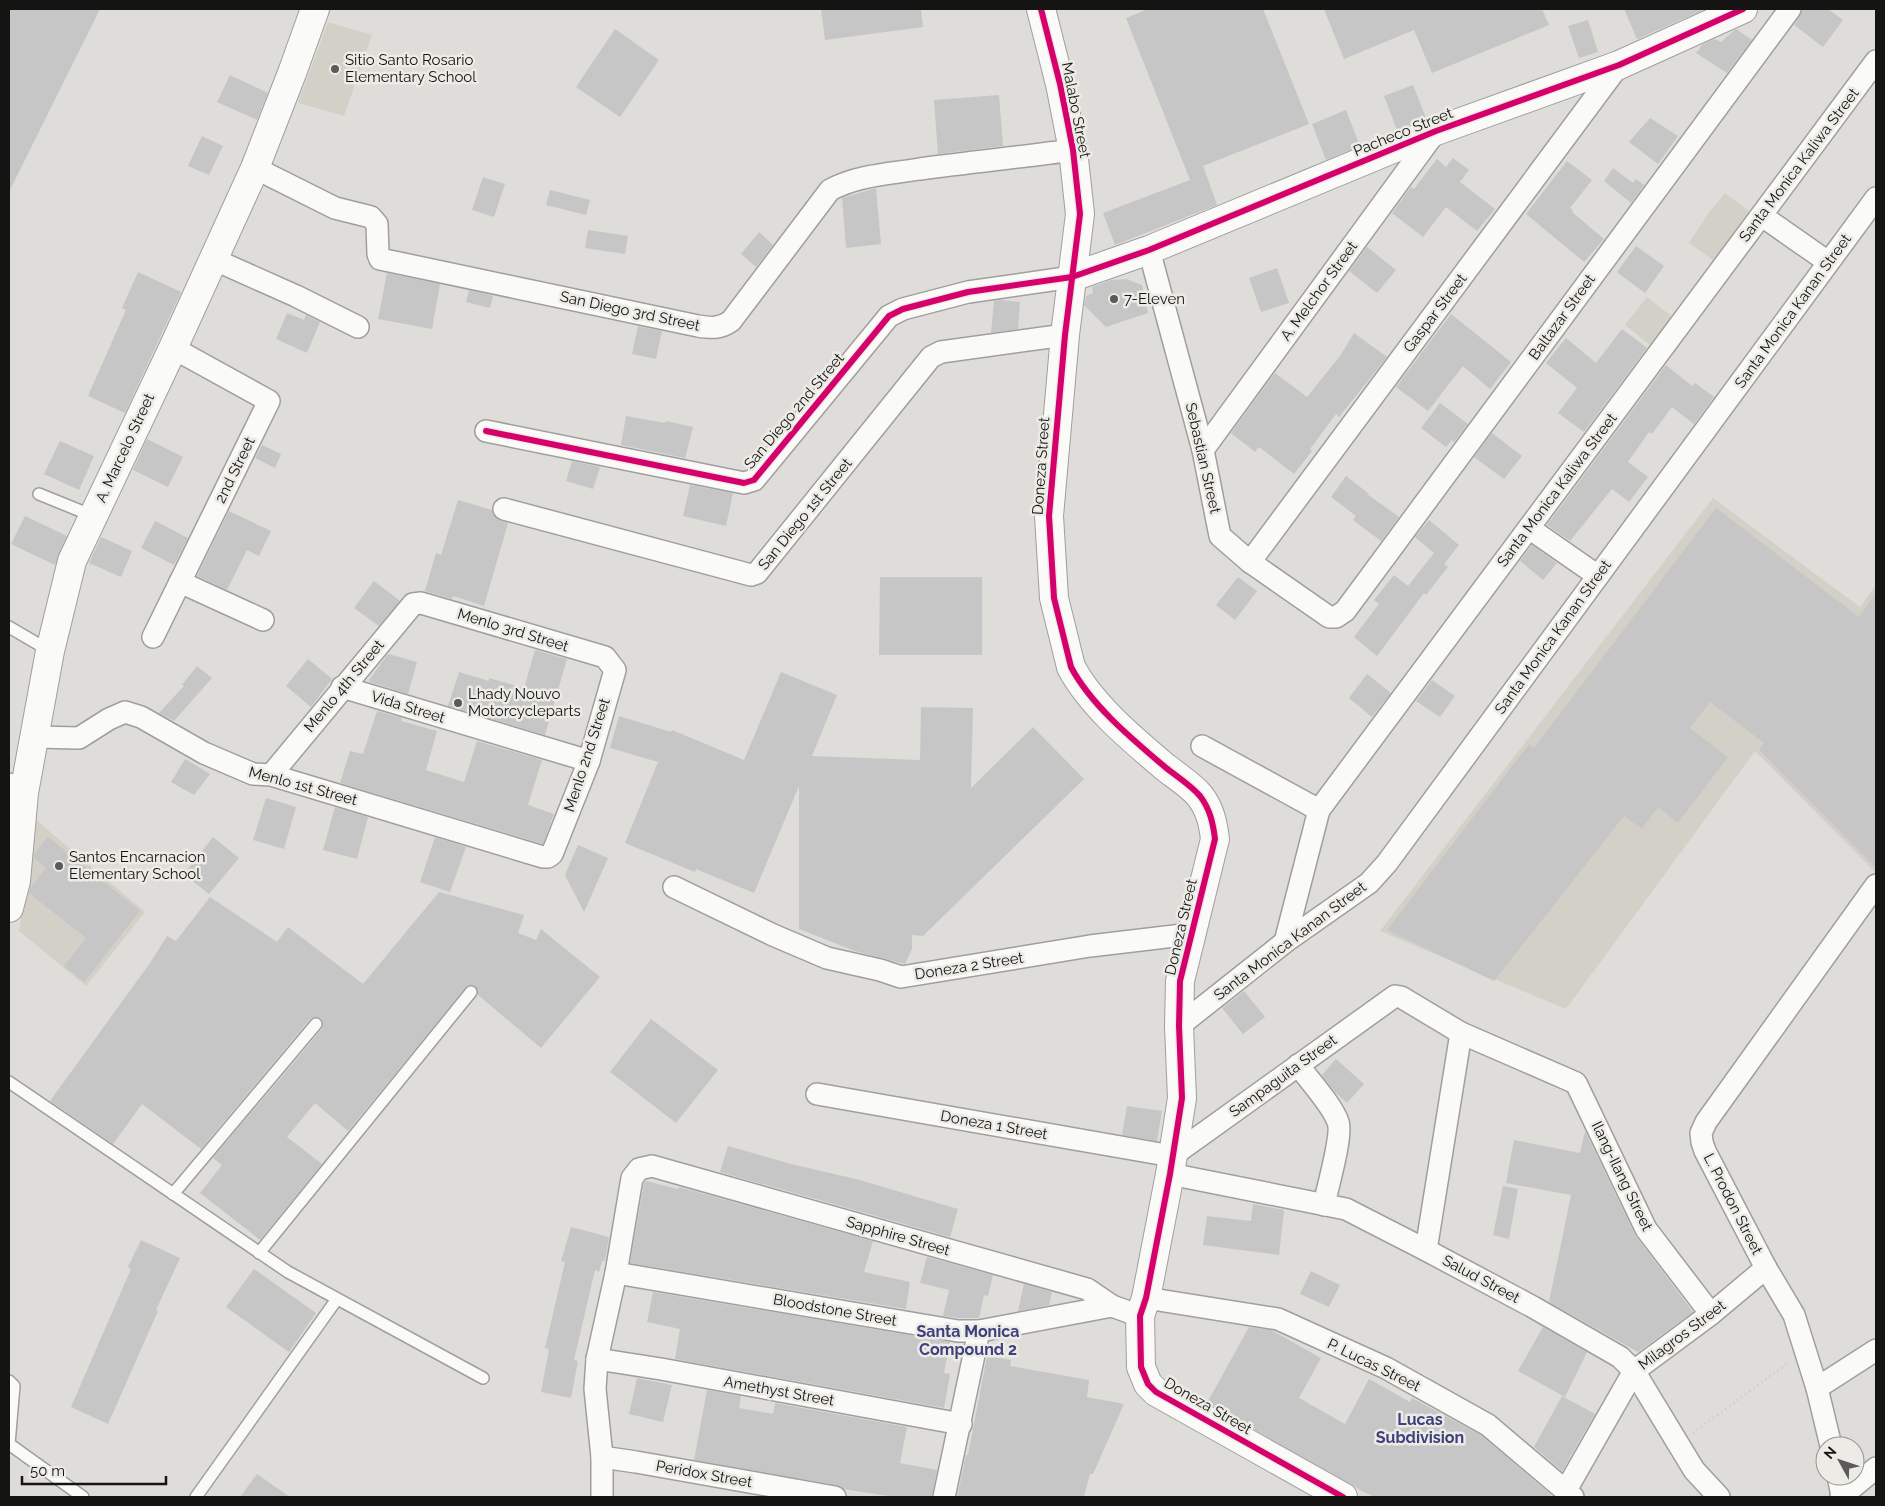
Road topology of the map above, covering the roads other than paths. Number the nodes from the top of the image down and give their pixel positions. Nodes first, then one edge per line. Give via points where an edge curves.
1 (315, 9) edge
2 (1041, 9) edge
3 (1744, 9) edge
4 (1790, 9) edge
5 (1876, 61) edge
6 (1619, 65) junction
7 (1436, 131) junction
8 (1073, 150) junction
9 (254, 168) junction
10 (1876, 198) edge
11 (1762, 216) junction
12 (1148, 250) junction
13 (213, 260) junction
14 (1828, 262) junction
15 (1072, 277) junction
16 (358, 327) dead end
17 (1064, 335) junction
18 (173, 348) junction
19 (486, 431) dead end
20 (1202, 450) junction
21 (39, 494) dead end
22 (504, 509) dead end
23 (93, 516) junction
24 (1529, 528) junction
25 (1250, 562) junction
26 (1598, 576) junction
27 (180, 582) junction
28 (421, 603) joint
29 (1328, 617) joint
30 (263, 620) dead end
31 (9, 627) edge
32 (153, 637) dead end
33 (50, 651) junction
34 (605, 658) joint
35 (342, 687) junction
36 (35, 737) junction
37 (1202, 746) dead end
38 (589, 761) junction
39 (271, 775) junction
40 (16, 788) edge
41 (1319, 810) junction
42 (552, 854) joint
43 (1876, 884) edge
44 (674, 887) dead end
45 (9, 908) edge
46 (1191, 934) junction
47 (1285, 942) junction
48 (471, 992) dead end
49 (316, 1024) dead end
50 (1179, 1026) junction
51 (1461, 1033) junction
52 (1298, 1065) junction
53 (9, 1082) edge
54 (817, 1094) dead end
55 (1171, 1165) junction
56 (173, 1194) junction
57 (1324, 1205) junction
58 (1426, 1250) junction
59 (259, 1253) junction
60 (1766, 1268) junction
61 (616, 1274) junction
62 (337, 1299) junction
63 (1112, 1306) junction
64 (1143, 1307) junction
65 (1711, 1314) junction
66 (979, 1332) junction
67 (1876, 1350) edge
68 (597, 1359) junction
69 (1634, 1371) junction
70 (483, 1378) dead end
71 (9, 1381) edge
72 (1817, 1388) junction
73 (961, 1424) junction
74 (1829, 1436) edge
75 (9, 1444) edge
76 (602, 1458) junction
77 (1876, 1468) edge
78 (1840, 1490) edge
79 (1570, 1493) edge
80 (83, 1497) edge
81 (196, 1497) edge
82 (602, 1497) edge
83 (834, 1497) edge
84 (944, 1497) edge
85 (1343, 1497) edge
86 (1719, 1497) edge

1 - 9 street, A. Marcelo Street
2 - 8 street, Malabo Street
3 - 6 street, Pacheco Street
4 - 29 street, Baltazar Street via 1345,611 1336,618
5 - 11 street, Santa Monica Kaliwa Street
6 - 7 street, Pacheco Street
6 - 25 street, Gaspar Street
7 - 12 street, Pacheco Street
7 - 20 street, A. Melchor Street
8 - 9 street, San Diego 3rd Street via 870,176 843,183 830,190 731,321 717,328 380,259 377,224 371,218 335,208
8 - 15 street, Malabo Street via 1080,214
9 - 13 street, A. Marcelo Street
10 - 14 street, Santa Monica Kanan Street
11 - 14 street
11 - 24 street, Santa Monica Kaliwa Street
12 - 15 street, Pacheco Street
12 - 20 street, Sebastian Street
13 - 16 street
13 - 18 street, A. Marcelo Street
14 - 26 street, Santa Monica Kanan Street
15 - 17 street, Malabo Street
15 - 19 street, San Diego 2nd Street via 968,292 903,309 889,316 754,480 744,483
17 - 22 street, San Diego 1st Street via 931,356 758,573 751,575
17 - 46 street, Doneza Street via 1049,516 1054,598 1075,675 1123,729 1200,796 1212,817 1215,839
18 - 23 street, A. Marcelo Street
18 - 27 street, 2nd Street via 269,401
20 - 25 street, Sebastian Street via 1220,536
21 - 23 lane
23 - 33 street, A. Marcelo Street via 72,562
24 - 26 street
24 - 41 street, Santa Monica Kaliwa Street
25 - 29 street, Sebastian Street
26 - 47 street, Santa Monica Kanan Street via 1387,863 1369,883
27 - 30 street
27 - 32 street, 2nd Street
28 - 34 street, Menlo 3rd Street
28 - 35 street, Menlo 4th Street via 413,604
31 - 33 lane
33 - 36 street, A. Marcelo Street
34 - 38 street, Menlo 2nd Street via 614,670
35 - 38 street, Vida Street
35 - 39 street, Menlo 4th Street
36 - 39 street, Menlo 1st Street via 79,738 126,712 252,774
36 - 40 street, A. Marcelo Street
37 - 41 street
38 - 42 street, Menlo 2nd Street
39 - 42 street, Menlo 1st Street via 543,857
40 - 45 street, A. Marcelo Street via 16,882
41 - 47 street, Santa Monica Kaliwa Street
43 - 60 street, L. Prodon Street via 1701,1133 1712,1165
44 - 46 street, Doneza 2 Street via 827,958 901,977 1090,946
46 - 50 street, Doneza Street via 1180,981
47 - 50 street, Santa Monica Kanan Street
48 - 59 lane
49 - 56 lane
50 - 55 street, Doneza Street via 1182,1098
51 - 52 street, Sampaguita Street via 1408,1000 1395,996
51 - 58 street
51 - 65 street, Ilang-Ilang Street via 1576,1082 1646,1230
52 - 55 street, Sampaguita Street
52 - 57 street via 1339,1124
53 - 56 lane
54 - 55 street, Doneza 1 Street
55 - 57 street, Salud Street
55 - 64 street, Doneza Street
56 - 59 lane
57 - 58 street, Salud Street via 1346,1209
58 - 69 street, Salud Street via 1620,1357
59 - 62 lane
60 - 65 street, Milagros Street
60 - 72 street, L. Prodon Street via 1794,1315
61 - 63 street, Sapphire Street via 632,1178 639,1169 652,1166 1087,1289
61 - 66 street, Bloodstone Street
61 - 68 street
62 - 70 lane
62 - 81 lane
63 - 64 street, Sapphire Street
63 - 66 street, Bloodstone Street
64 - 79 street, P. Lucas Street via 1278,1319 1386,1368 1488,1424
64 - 85 street, Doneza Street via 1141,1367 1148,1384 1156,1392
65 - 69 street, Milagros Street
66 - 73 street
67 - 72 street
68 - 73 street, Amethyst Street
68 - 76 street via 595,1389
69 - 79 street, Milagros Street
69 - 86 street, Salud Street via 1694,1470
71 - 75 lane via 14,1386
72 - 74 street, L. Prodon Street
73 - 84 street
75 - 80 lane
76 - 82 street
76 - 83 street, Peridox Street
77 - 78 street

